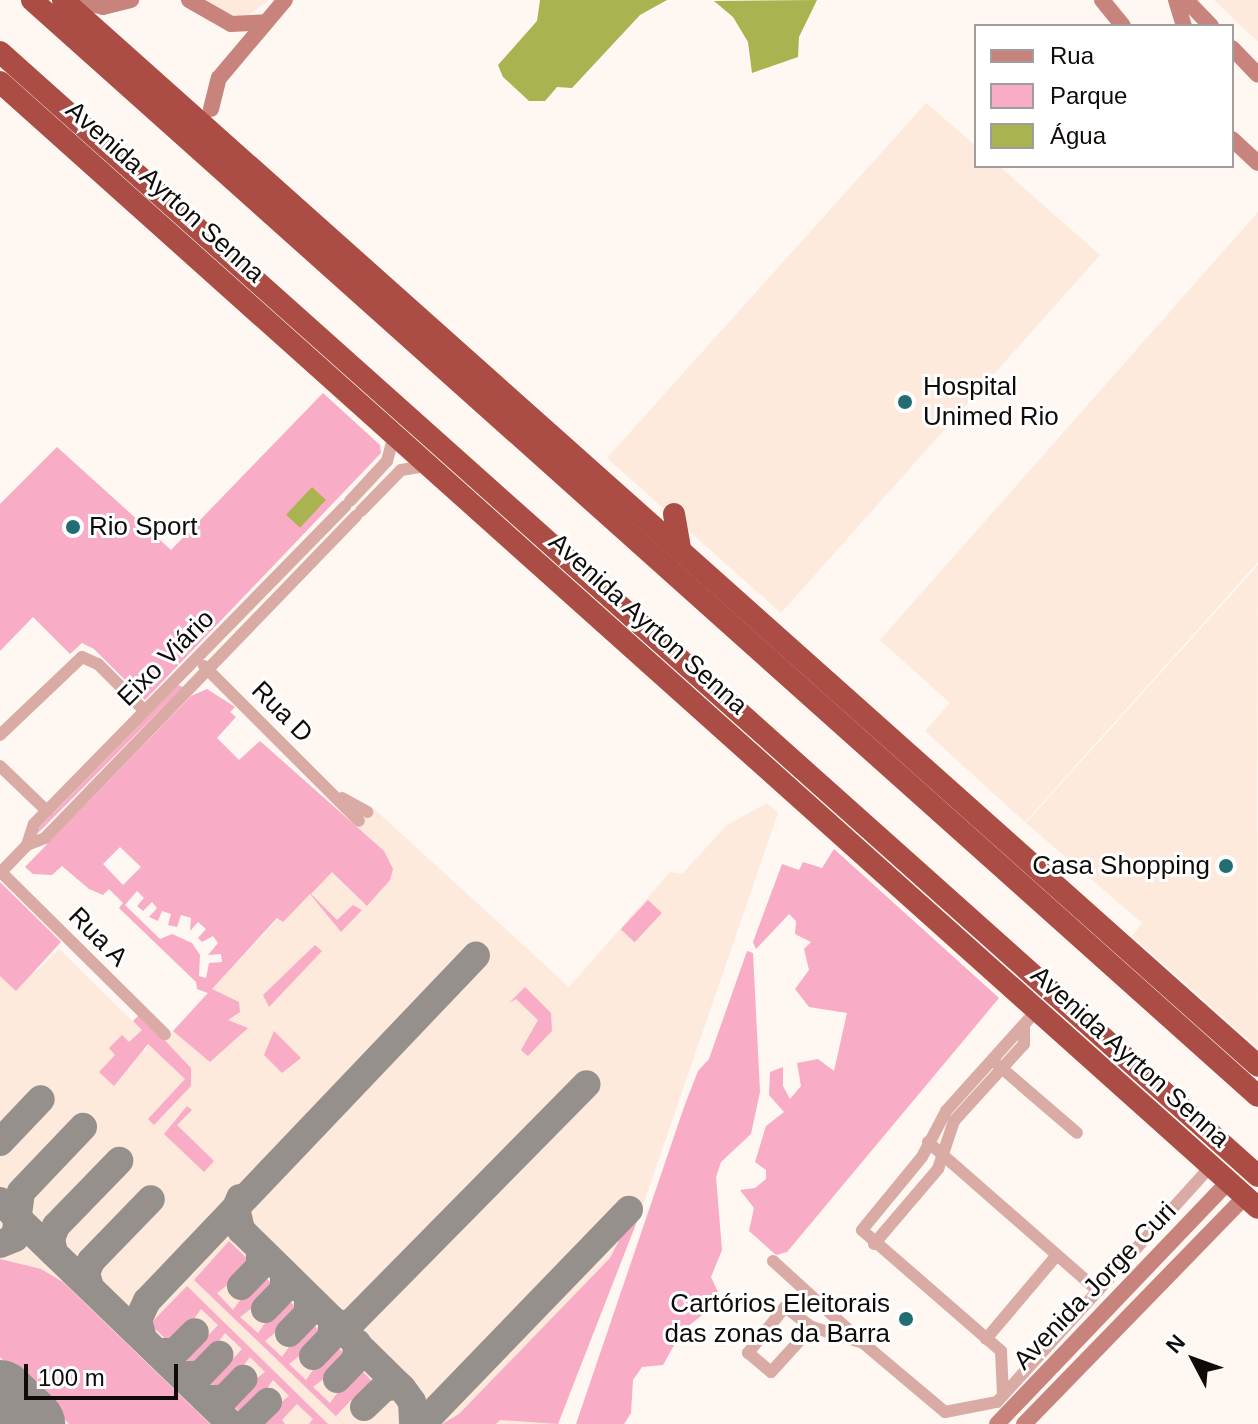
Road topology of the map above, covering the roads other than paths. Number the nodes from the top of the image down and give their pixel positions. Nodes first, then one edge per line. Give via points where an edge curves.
1 (32, 0) edge
2 (131, 0) edge
3 (189, 0) edge
4 (285, 0) edge
5 (1102, 0) edge
6 (1176, 0) edge
7 (1186, 0) edge
8 (73, 1) edge
9 (266, 22) junction
10 (1121, 24) edge
11 (1183, 24) edge
12 (1209, 24) edge
13 (0, 52) edge
14 (1238, 60) edge
15 (1258, 75) edge
16 (0, 82) edge
17 (211, 109) joint
18 (1234, 141) edge
19 (246, 160) junction
20 (1258, 163) edge
21 (304, 211) junction
22 (252, 306) junction
23 (404, 333) junction
24 (378, 387) junction
25 (394, 434) junction
26 (428, 465) junction
27 (389, 471) junction
28 (595, 471) junction
29 (626, 471) dead end
30 (587, 497) junction
31 (674, 514) dead end
32 (688, 554) junction
33 (569, 560) junction
34 (196, 659) junction
35 (209, 671) junction
36 (180, 675) junction
37 (674, 684) junction
38 (193, 687) junction
39 (145, 711) junction
40 (0, 735) edge
41 (0, 766) edge
42 (47, 811) junction
43 (363, 816) dead end
44 (27, 845) junction
45 (1, 872) edge
46 (1030, 894) junction
47 (1142, 963) junction
48 (1054, 993) junction
49 (1029, 1018) junction
50 (165, 1034) dead end
51 (998, 1065) junction
52 (1258, 1066) edge
53 (1258, 1096) edge
54 (1150, 1111) junction
55 (1077, 1133) dead end
56 (928, 1142) junction
57 (944, 1155) junction
58 (1211, 1166) junction
59 (1258, 1176) edge
60 (1228, 1182) junction
61 (1251, 1203) edge
62 (874, 1244) junction
63 (1057, 1255) junction
64 (773, 1261) dead end
65 (1098, 1291) junction
66 (1081, 1309) junction
67 (1095, 1322) junction
68 (812, 1327) junction
69 (1109, 1335) junction
70 (986, 1339) junction
71 (863, 1343) junction
72 (1008, 1413) edge

1 - 23 highway, Avenida Ayrton Senna
2 - 8 street via 110,7
3 - 9 street via 231,24
4 - 9 street
5 - 10 street
6 - 11 street
7 - 12 street
8 - 19 highway
9 - 17 street via 219,78
13 - 24 highway, Avenida Ayrton Senna
14 - 15 street
16 - 22 highway, Avenida Ayrton Senna
17 - 19 highway
18 - 20 street
19 - 21 highway
21 - 23 highway
21 - 28 highway
22 - 24 highway
22 - 25 highway, Avenida Ayrton Senna
23 - 30 highway, Avenida Ayrton Senna
24 - 33 highway, Avenida Ayrton Senna
25 - 26 highway, Avenida Ayrton Senna
25 - 27 street, Eixo Viário
26 - 27 street, Eixo Viário
26 - 37 highway, Avenida Ayrton Senna
27 - 34 street, Eixo Viário via 348,504
27 - 35 street, Eixo Viário via 358,514
28 - 29 highway
28 - 32 highway
30 - 32 highway
30 - 46 highway, Avenida Ayrton Senna
31 - 32 highway
32 - 47 highway
33 - 37 highway via 585,588
33 - 48 highway, Avenida Ayrton Senna
34 - 35 street, Rua D
34 - 36 street, Eixo Viário
35 - 38 street, Eixo Viário
35 - 43 street, Rua D
36 - 38 street
36 - 39 street, Eixo Viário
37 - 49 highway, Avenida Ayrton Senna
38 - 44 street, Eixo Viário via 45,838
39 - 40 street via 98,664 82,657
39 - 42 street, Eixo Viário
41 - 42 street
42 - 44 street, Eixo Viário via 34,824
44 - 45 street, Eixo Viário
45 - 50 street, Rua A
46 - 47 highway
46 - 53 highway, Avenida Ayrton Senna
47 - 52 highway
48 - 54 highway via 1083,1039
48 - 59 highway, Avenida Ayrton Senna
49 - 51 street
49 - 54 highway, Avenida Ayrton Senna
51 - 55 street
51 - 56 street via 946,1111
51 - 57 street via 954,1121
54 - 58 highway, Avenida Ayrton Senna
56 - 57 street
56 - 62 street via 913,1169 863,1224
57 - 62 street
57 - 63 street
58 - 60 highway, Avenida Ayrton Senna
58 - 65 street
60 - 61 highway, Avenida Ayrton Senna
60 - 67 street, Avenida Jorge Curi
61 - 69 street, Avenida Jorge Curi
62 - 70 street
63 - 65 street
63 - 70 street
64 - 71 street
65 - 66 street
66 - 67 street
66 - 72 street
67 - 69 street
67 - 72 street, Avenida Jorge Curi
68 - 68 street via 771,1372 748,1353 785,1307
68 - 71 street
69 - 72 street, Avenida Jorge Curi
70 - 72 street via 1004,1358
71 - 72 street via 945,1412

